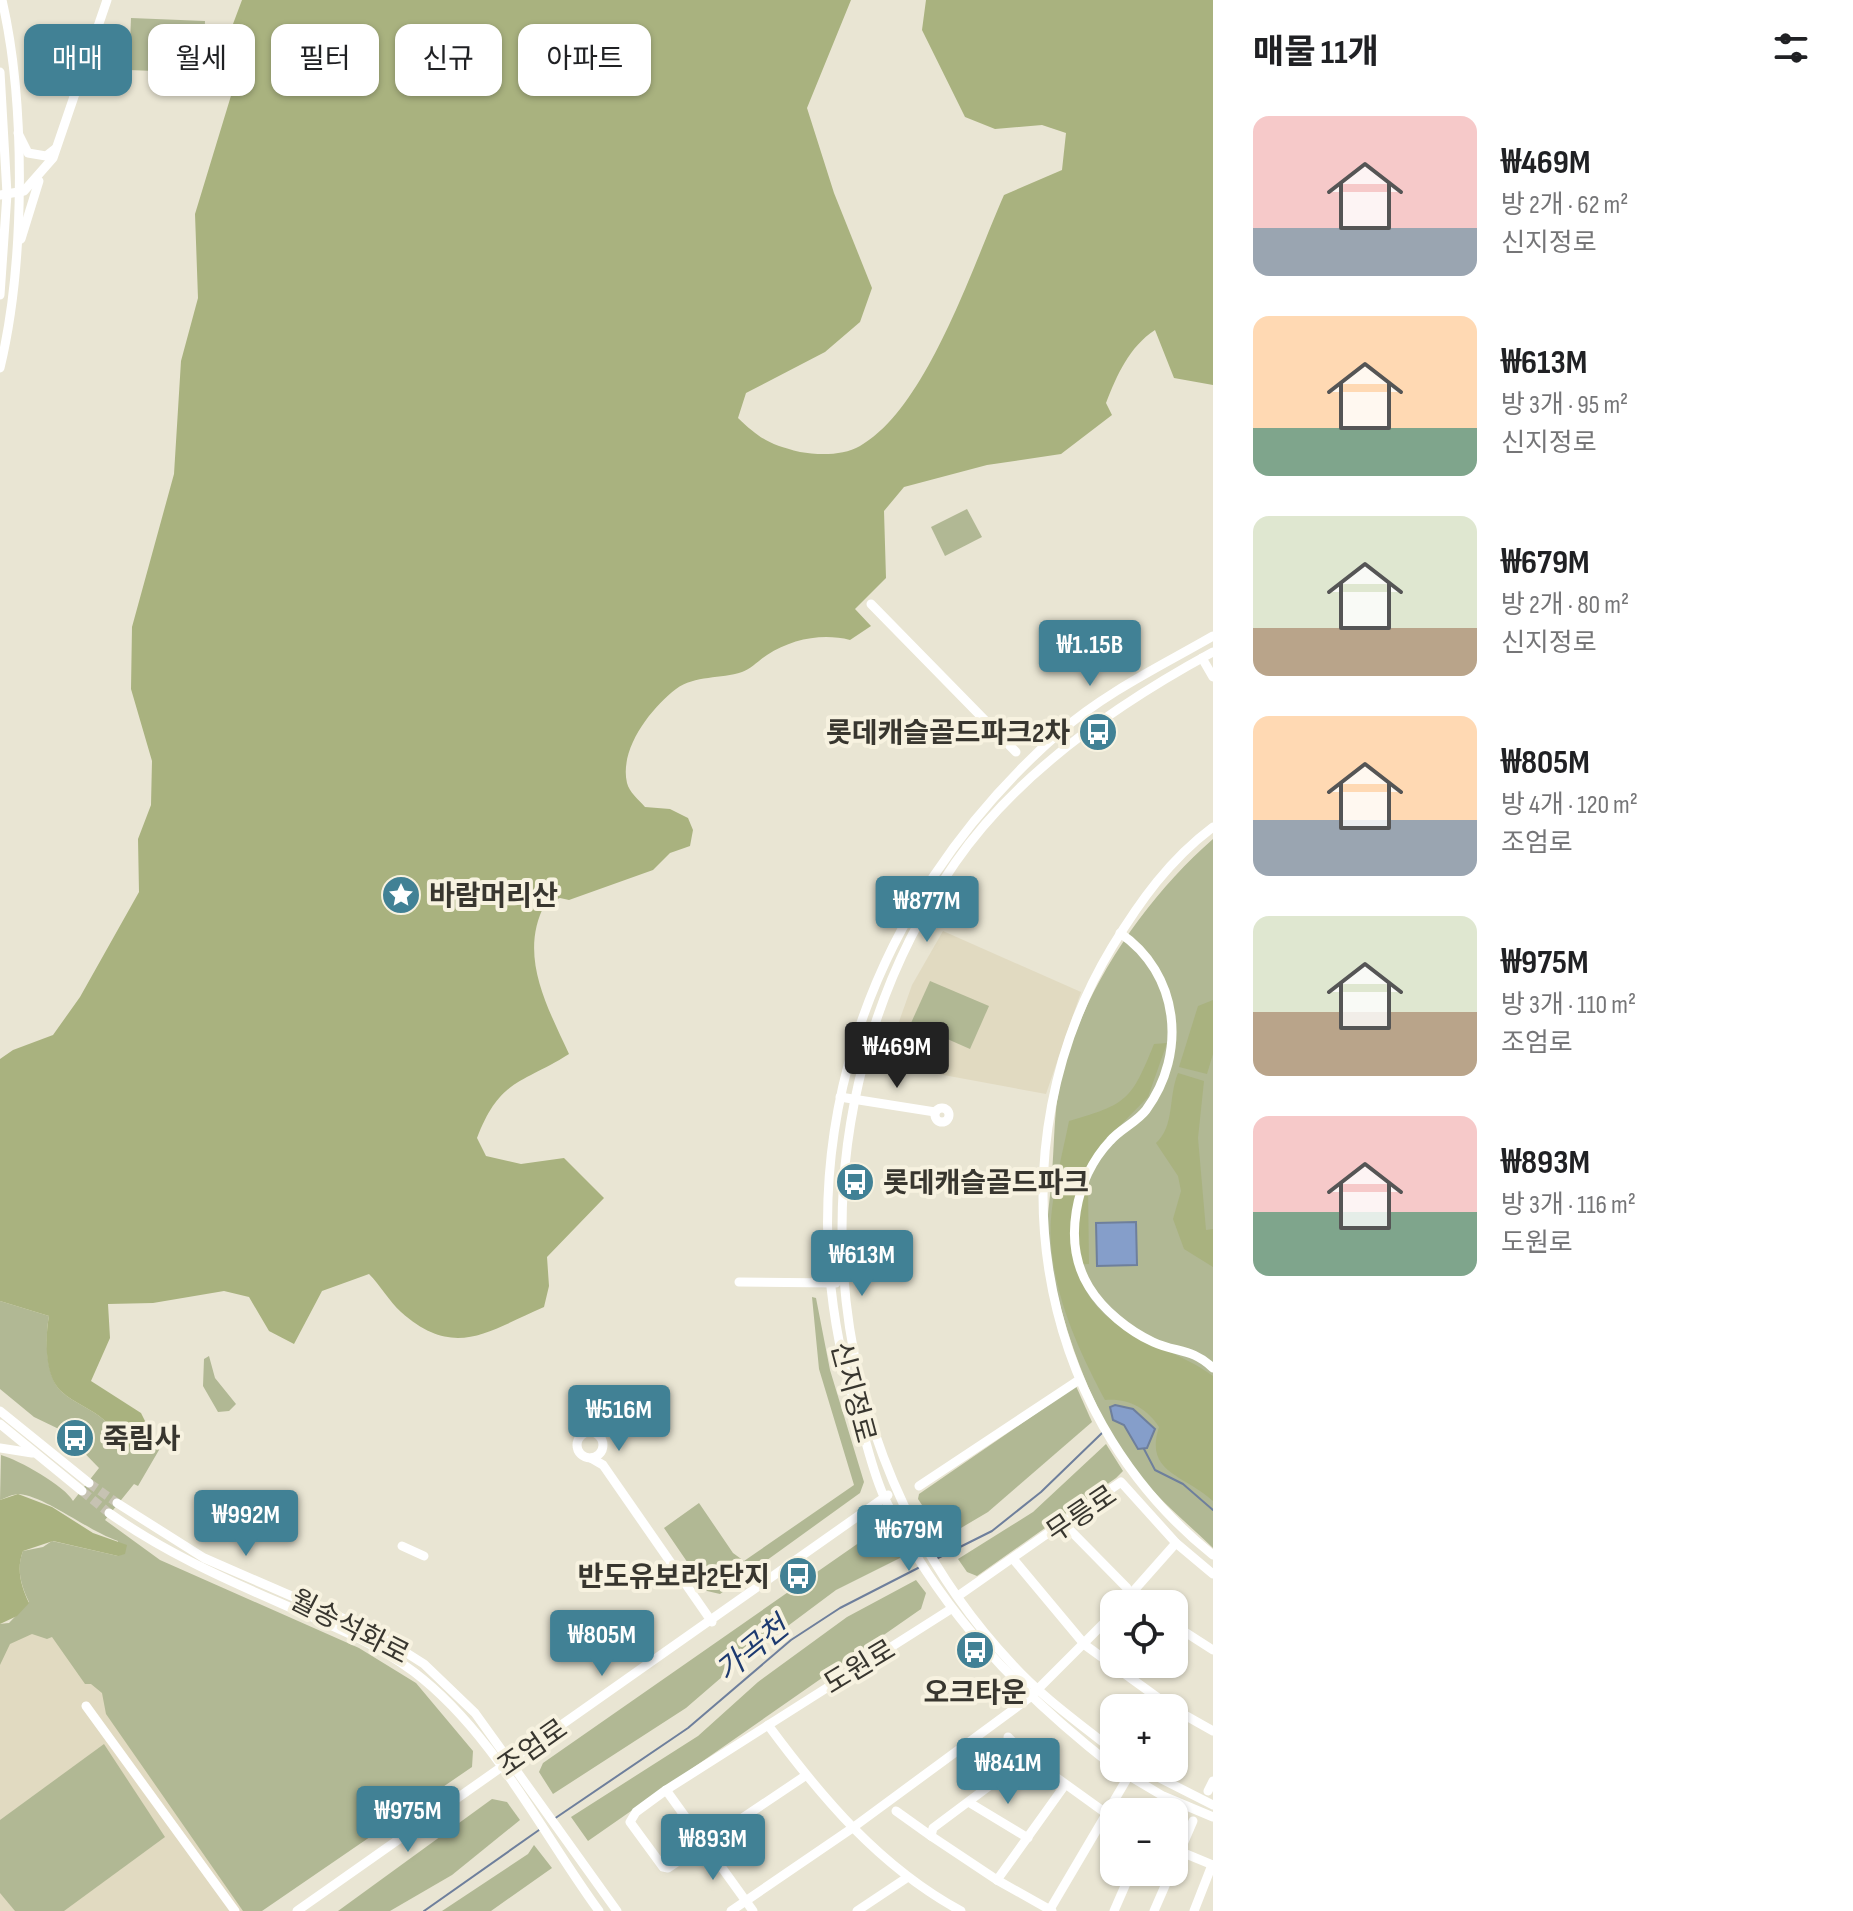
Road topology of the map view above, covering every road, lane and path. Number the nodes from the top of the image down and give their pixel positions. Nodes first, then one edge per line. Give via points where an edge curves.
1 (2, 0) edge
2 (107, 0) edge
3 (0, 72) edge
4 (16, 131) junction
5 (55, 149) junction
6 (2, 163) edge
7 (47, 167) junction
8 (8, 194) edge
9 (0, 232) edge
10 (17, 254) junction
11 (5, 255) junction
12 (0, 295) edge
13 (0, 368) edge
14 (871, 604) dead end
15 (1213, 636) edge
16 (1213, 652) edge
17 (1202, 658) junction
18 (1213, 677) edge
19 (1016, 752) dead end
20 (1213, 827) edge
21 (1120, 933) junction
22 (840, 1097) junction
23 (854, 1101) junction
24 (935, 1112) dead end
25 (739, 1282) dead end
26 (845, 1283) junction
27 (831, 1284) junction
28 (1213, 1368) edge
29 (1079, 1380) junction
30 (0, 1411) edge
31 (0, 1424) edge
32 (13, 1428) junction
33 (0, 1446) edge
34 (602, 1451) junction
35 (34, 1454) junction
36 (591, 1458) junction
37 (603, 1465) junction
38 (89, 1483) tunnel mouth
39 (919, 1486) dead end
40 (82, 1491) tunnel mouth
41 (895, 1491) junction
42 (884, 1498) junction
43 (117, 1503) tunnel mouth
44 (109, 1513) tunnel mouth
45 (1067, 1527) dead end
46 (1176, 1543) junction
47 (402, 1546) dead end
48 (1213, 1555) edge
49 (424, 1556) dead end
50 (1014, 1560) junction
51 (1213, 1574) edge
52 (1127, 1588) dead end
53 (1134, 1590) edge
54 (958, 1596) junction
55 (951, 1609) junction
56 (712, 1622) junction
57 (366, 1628) junction
58 (1100, 1628) edge
59 (1188, 1634) edge
60 (362, 1639) junction
61 (1085, 1645) junction
62 (1213, 1650) edge
63 (1038, 1691) junction
64 (1152, 1694) edge
65 (1029, 1698) junction
66 (86, 1706) dead end
67 (1188, 1717) edge
68 (768, 1725) junction
69 (1213, 1731) edge
70 (1008, 1737) dead end
71 (1100, 1740) edge
72 (1100, 1755) edge
73 (1028, 1757) junction
74 (512, 1762) junction
75 (501, 1769) junction
76 (805, 1776) junction
77 (1213, 1781) edge
78 (1139, 1782) edge
79 (1168, 1782) edge
80 (1065, 1785) junction
81 (666, 1790) junction
82 (1208, 1791) dead end
83 (970, 1803) junction
84 (1213, 1805) edge
85 (1100, 1810) edge
86 (896, 1811) dead end
87 (1213, 1817) edge
88 (1193, 1821) dead end
89 (851, 1829) junction
90 (1188, 1830) edge
91 (1100, 1833) edge
92 (931, 1836) junction
93 (1028, 1838) junction
94 (705, 1844) junction
95 (1188, 1854) edge
96 (1213, 1865) edge
97 (908, 1877) junction
98 (997, 1880) junction
99 (1125, 1886) edge
100 (1165, 1886) edge
101 (747, 1901) junction
102 (235, 1911) edge
103 (297, 1911) edge
104 (599, 1911) edge
105 (617, 1911) edge
106 (731, 1911) edge
107 (753, 1911) edge
108 (857, 1911) edge
109 (961, 1911) edge
110 (1050, 1911) edge
111 (1114, 1911) edge
112 (1154, 1911) edge
113 (1194, 1911) edge

1 - 4 street
2 - 5 street
3 - 6 street
4 - 5 street via 28,153 46,156
4 - 8 street
5 - 7 street
6 - 8 street
7 - 8 street via 36,182
7 - 10 street via 35,188
8 - 10 street
8 - 11 street
9 - 11 street
10 - 13 street
11 - 12 street
14 - 19 street
15 - 22 street, 신지정로 via 1104,698 1061,731 966,830 896,934 871,992
16 - 17 street, 신지정로
17 - 18 street
17 - 23 street, 신지정로 via 1129,701 1060,754 956,861 890,985
20 - 21 street via 1152,885
21 - 28 street via 1151,961 1169,996 1173,1039 1157,1093 1144,1113 1108,1143 1081,1186 1075,1221 1079,1267 1103,1304 1135,1332 1194,1352
21 - 29 street via 1086,992 1048,1127 1044,1257
22 - 23 street
22 - 27 street, 신지정로 via 829,1184
23 - 24 street
23 - 26 street, 신지정로 via 841,1192
25 - 27 street
26 - 27 street
26 - 41 street, 신지정로 via 851,1346
27 - 42 street, 신지정로 via 845,1374
29 - 39 street
29 - 48 street via 1099,1423 1155,1500
30 - 32 street
31 - 32 street
32 - 33 street
32 - 35 street
32 - 38 street
33 - 35 street
34 - 36 street
34 - 36 street via 598,1435 582,1435 578,1450
34 - 37 street
35 - 40 street
36 - 37 street
37 - 56 street
41 - 42 street, 조엄로
41 - 54 street, 신지정로
42 - 55 street, 신지정로
42 - 56 street, 조엄로
43 - 57 street, 월송석화로 via 204,1558
44 - 60 street, 월송석화로 via 192,1564
45 - 52 street
46 - 50 street, 무릉로 via 1121,1482
46 - 51 street, 무릉로
46 - 53 street
47 - 49 street
50 - 54 street, 무릉로
50 - 61 street, 무릉로
54 - 63 street, 신지정로
55 - 65 street, 신지정로
55 - 68 street, 도원로
56 - 74 street, 조엄로
57 - 60 street
57 - 74 street, 월송석화로 via 399,1645 447,1683
58 - 61 street
59 - 62 street
60 - 75 street, 월송석화로 via 439,1693
61 - 63 street
61 - 64 street, 무릉로
63 - 65 street
63 - 71 street, 신지정로
65 - 72 street
65 - 89 street
66 - 102 street
67 - 69 street, 무릉로
68 - 76 street
68 - 81 street, 도원로
70 - 73 street
73 - 80 street
73 - 83 street
74 - 75 street, 조엄로
74 - 105 street, 월송석화로
75 - 103 street, 조엄로
75 - 104 street, 월송석화로
76 - 89 street
76 - 94 street, 도원로
77 - 82 street
78 - 87 street
79 - 84 street
80 - 85 street
80 - 93 street
81 - 94 street
81 - 94 street, 도원로 via 630,1822 663,1867
83 - 92 street via 933,1828
83 - 93 street
86 - 92 street
88 - 90 street
89 - 97 street
89 - 101 street
91 - 110 street
92 - 98 street
93 - 98 street
94 - 101 street
95 - 96 street
96 - 113 street
97 - 108 street
97 - 109 street
98 - 110 street
99 - 111 street
100 - 112 street
101 - 106 street
101 - 107 street

